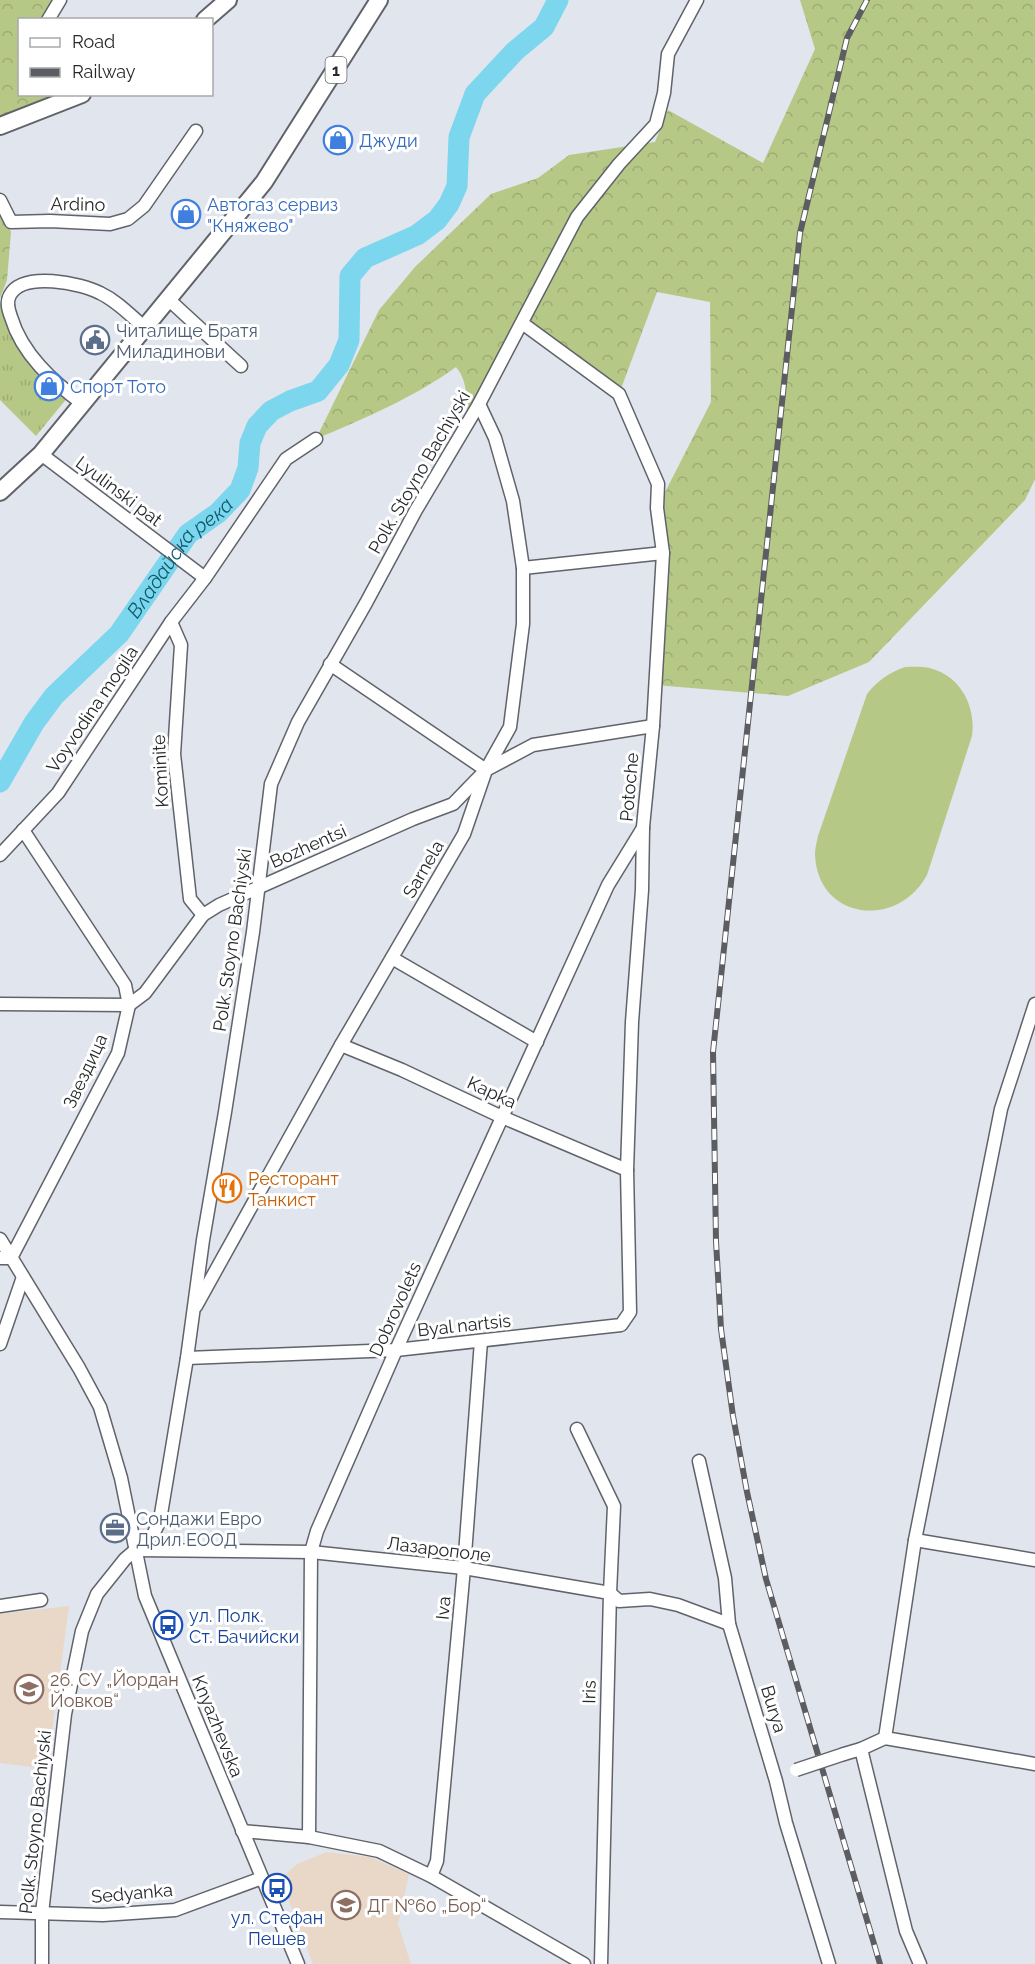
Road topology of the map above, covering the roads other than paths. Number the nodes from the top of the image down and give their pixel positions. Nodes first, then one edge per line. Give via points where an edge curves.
1 (60, 0) edge
2 (228, 0) edge
3 (379, 0) edge
4 (698, 0) edge
5 (49, 18) edge
6 (207, 18) edge
7 (76, 96) edge
8 (4, 121) edge
9 (196, 131) dead end
10 (0, 200) edge
11 (167, 298) junction
12 (522, 323) junction
13 (144, 327) junction
14 (241, 366) dead end
15 (83, 404) junction
16 (479, 404) junction
17 (316, 439) dead end
18 (40, 454) junction
19 (0, 492) edge
20 (663, 553) junction
21 (523, 568) junction
22 (200, 574) junction
23 (171, 622) junction
24 (330, 664) junction
25 (653, 726) junction
26 (486, 770) junction
27 (643, 827) junction
28 (23, 830) junction
29 (0, 855) edge
30 (260, 887) junction
31 (203, 915) junction
32 (392, 958) junction
33 (0, 1004) edge
34 (1035, 1004) edge
35 (129, 1005) junction
36 (537, 1042) junction
37 (341, 1045) junction
38 (502, 1117) junction
39 (627, 1170) junction
40 (0, 1239) edge
41 (5, 1258) edge
42 (23, 1276) junction
43 (193, 1312) junction
44 (630, 1312) joint
45 (481, 1341) junction
46 (0, 1344) edge
47 (396, 1350) junction
48 (187, 1358) junction
49 (577, 1429) dead end
50 (699, 1461) dead end
51 (915, 1540) junction
52 (136, 1550) junction
53 (311, 1551) junction
54 (1035, 1560) edge
55 (465, 1569) junction
56 (610, 1593) junction
57 (41, 1600) dead end
58 (0, 1606) edge
59 (729, 1624) junction
60 (885, 1738) junction
61 (861, 1749) junction
62 (1035, 1764) edge
63 (776, 1781) junction
64 (242, 1832) junction
65 (309, 1838) junction
66 (431, 1876) junction
67 (262, 1878) junction
68 (0, 1912) edge
69 (42, 1913) junction
70 (42, 1964) edge
71 (298, 1964) edge
72 (584, 1964) edge
73 (601, 1964) edge
74 (830, 1964) edge
75 (920, 1964) edge

1 - 5 street
2 - 6 main road
3 - 11 main road, 1 via 264,182
4 - 12 street, Polk. Stoyno Bachiyski via 668,54 656,124 577,217
7 - 8 main road
9 - 10 street, Ardino via 144,206 129,219 111,224 11,222
11 - 13 main road, 1
11 - 14 street
12 - 16 street, Polk. Stoyno Bachiyski
12 - 20 street, Potoche via 619,394 658,484
13 - 15 main road, 1
13 - 15 street via 111,299 79,285 34,282 10,294 7,305 29,354
15 - 18 main road, 1
16 - 21 street, Sarnela via 495,438 513,501
16 - 24 street, Polk. Stoyno Bachiyski
17 - 22 street, Voyvodina mogila via 286,459
18 - 19 main road, 1
18 - 22 street, Lyulinski pat
20 - 21 street
20 - 25 street, Potoche
21 - 26 street, Sarnela via 523,624 510,728
22 - 23 street, Voyvodina mogila
23 - 28 street, Voyvodina mogila via 57,793
23 - 31 street, Kominite via 181,645 174,754 190,899
24 - 26 street
24 - 30 street, Polk. Stoyno Bachiyski via 297,722 271,784
25 - 26 street, Bozhentsi via 532,745
25 - 27 street, Potoche
26 - 30 street, Bozhentsi via 453,804
26 - 32 street, Sarnela via 464,834
27 - 36 street, Dobrovolets via 608,885
27 - 39 street, Potoche
28 - 29 street, Voyvodina mogila
28 - 35 street via 125,985
30 - 31 street, Bozhentsi
30 - 43 street, Polk. Stoyno Bachiyski
31 - 35 street, Bozhentsi via 145,993
32 - 36 street
32 - 37 street, Sarnela
33 - 35 street
34 - 51 street via 1001,1109
35 - 41 street, Звездица via 118,1053
36 - 38 street, Dobrovolets
37 - 38 street, Kapka
37 - 43 street, Sarnela
38 - 39 street, Kapka
38 - 47 street, Dobrovolets
39 - 44 street, Potoche
40 - 41 street, Knyazhevska
41 - 42 street, Knyazhevska
42 - 46 street
42 - 52 street, Knyazhevska via 100,1407 121,1478
43 - 48 street, Polk. Stoyno Bachiyski
44 - 45 street, Byal nartsis via 621,1325
45 - 47 street, Byal nartsis
45 - 55 street, Iva
47 - 48 street, Byal nartsis
47 - 53 street, Dobrovolets
48 - 52 street, Polk. Stoyno Bachiyski via 160,1520 153,1535
49 - 56 street, Iris via 614,1506
50 - 59 street, Burya via 725,1578
51 - 54 street
51 - 60 street
52 - 53 street, Лазарополе
52 - 64 street, Knyazhevska via 145,1596
52 - 69 street, Polk. Stoyno Bachiyski via 97,1594 82,1631 66,1714
53 - 55 street, Лазарополе
53 - 65 street, Dobrovolets
55 - 56 street, Лазарополе
55 - 66 street, Iva via 437,1861
56 - 59 street, Лазарополе via 619,1601 650,1599 678,1605
56 - 73 street, Iris
57 - 58 street
59 - 63 street, Burya
60 - 61 street
60 - 62 street
61 - 63 street, bridge via 796,1770
61 - 75 street via 906,1931
63 - 74 street, Burya
64 - 65 street
64 - 67 street, Knyazhevska
65 - 66 street via 380,1851
66 - 72 street
67 - 69 street, Sedyanka via 175,1910 103,1915
67 - 71 street, Knyazhevska
68 - 69 street, Sedyanka
69 - 70 street, Polk. Stoyno Bachiyski

